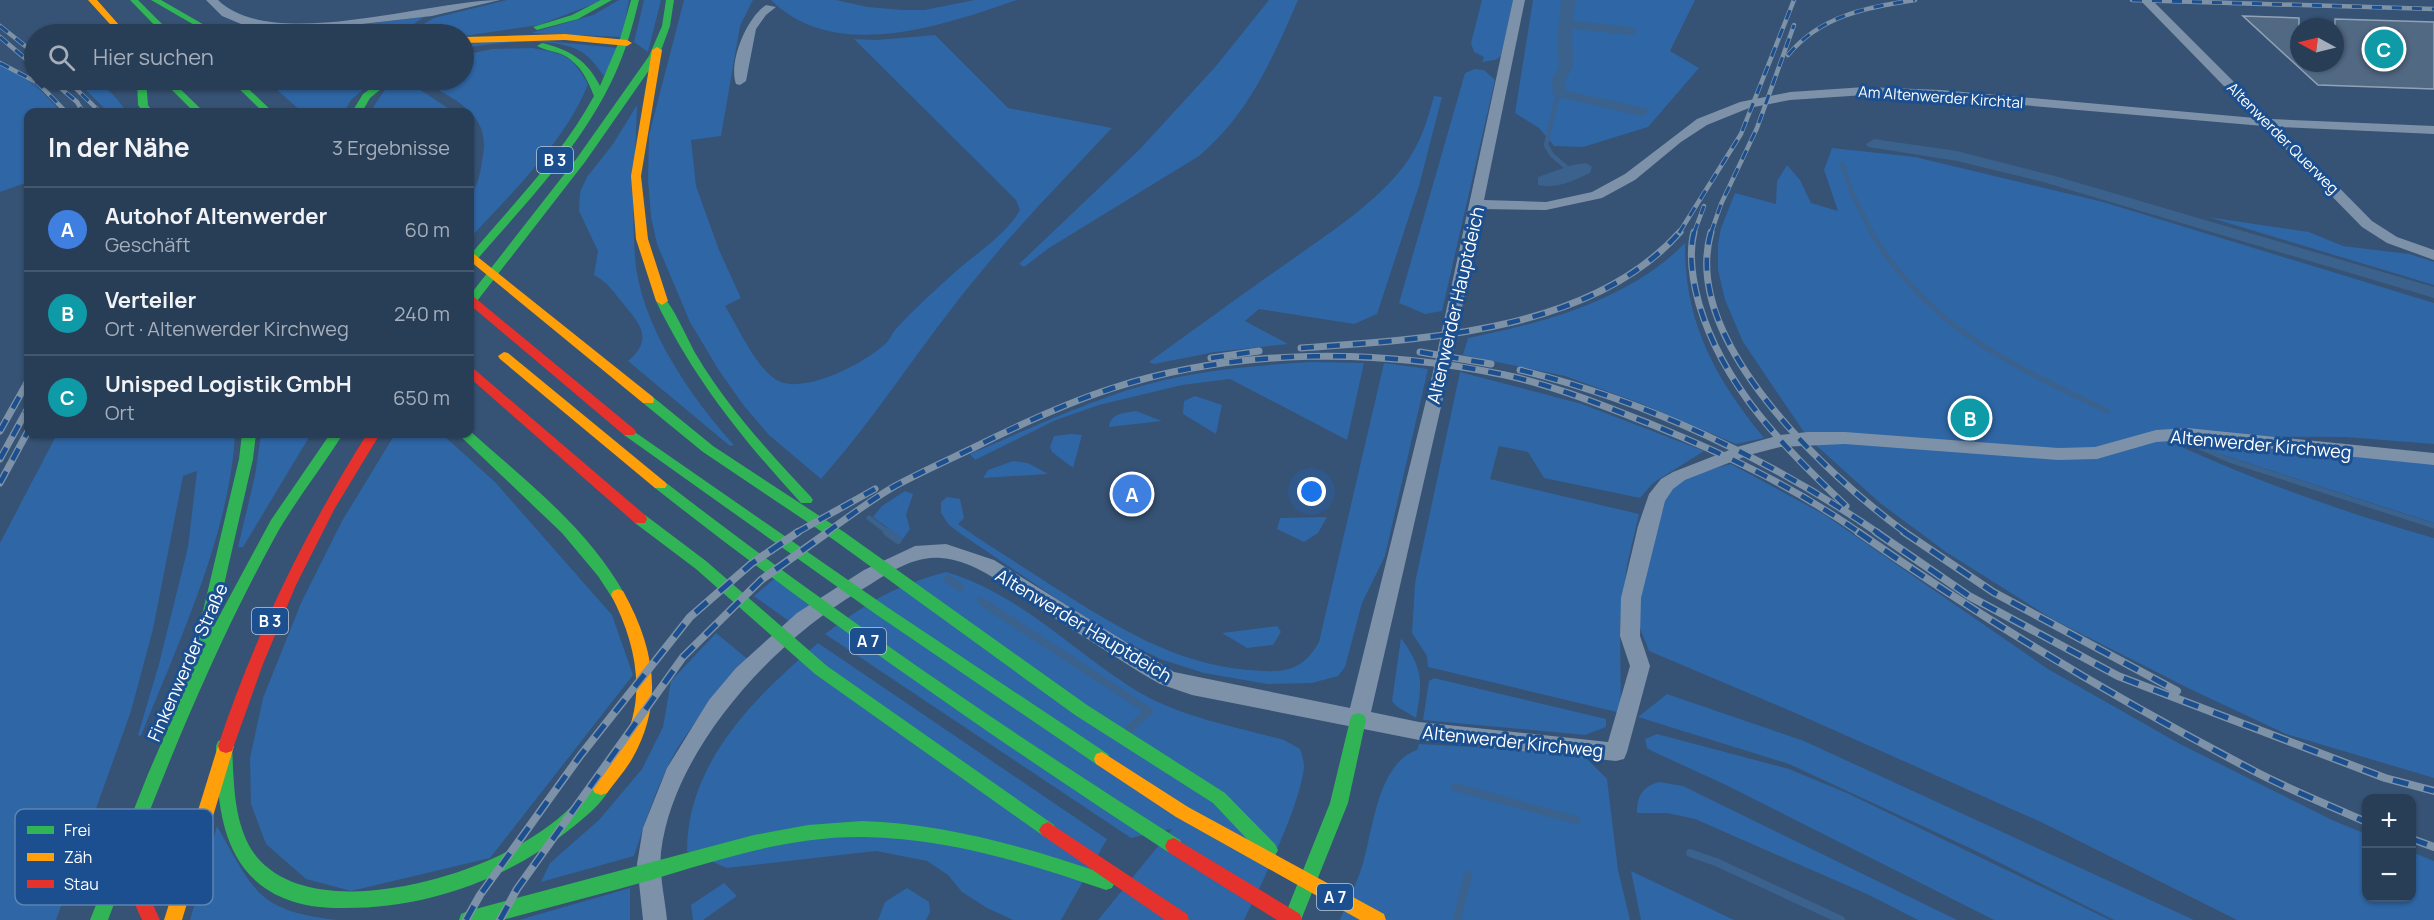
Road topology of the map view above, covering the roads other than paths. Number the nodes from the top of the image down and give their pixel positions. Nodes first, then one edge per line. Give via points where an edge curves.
1 (92, 0) edge
2 (133, 0) edge
3 (154, 0) edge
4 (212, 0) edge
5 (494, 0) edge
6 (608, 0) edge
7 (635, 0) edge
8 (670, 0) edge
9 (1519, 0) edge
10 (2146, 0) edge
11 (771, 8) edge
12 (114, 24) edge
13 (158, 24) edge
14 (178, 24) edge
15 (198, 24) edge
16 (261, 24) edge
17 (344, 24) edge
18 (474, 38) edge
19 (474, 39) edge
20 (627, 42) junction
21 (474, 50) edge
22 (657, 50) junction
23 (642, 71) junction
24 (740, 81) dead end
25 (142, 90) edge
26 (176, 90) edge
27 (245, 90) edge
28 (374, 90) edge
29 (599, 96) junction
30 (145, 108) edge
31 (195, 108) edge
32 (264, 108) edge
33 (359, 108) edge
34 (2268, 124) junction
35 (2434, 130) edge
36 (1477, 204) junction
37 (2434, 255) edge
38 (474, 256) edge
39 (474, 259) edge
40 (474, 295) edge
41 (474, 303) edge
42 (496, 350) dead end
43 (474, 376) edge
44 (249, 438) edge
45 (333, 438) edge
46 (370, 438) edge
47 (469, 438) edge
48 (2434, 459) edge
49 (839, 536) junction
50 (191, 693) junction
51 (1358, 720) junction
52 (224, 746) junction
53 (142, 809) edge
54 (206, 809) edge
55 (1293, 874) junction
56 (1144, 896) junction
57 (105, 905) edge
58 (144, 905) edge
59 (177, 905) edge
60 (99, 920) edge
61 (151, 920) edge
62 (173, 920) edge
63 (468, 920) edge
64 (656, 920) edge
65 (1180, 920) edge
66 (1292, 920) edge
67 (1377, 920) edge

1 - 12 main road
2 - 13 main road
3 - 14 main road
3 - 15 main road
4 - 16 street via 226,14
5 - 17 street via 432,13
6 - 18 main road via 558,22
7 - 20 main road, B 3
8 - 22 main road, B 3
9 - 36 street, Altenwerder Hauptdeich
10 - 34 street, Altenwerder Querweg
11 - 24 street via 758,13 752,21
19 - 20 main road via 565,37
20 - 23 main road via 638,53
20 - 29 main road, B 3
21 - 29 main road via 514,45 558,49 589,67
22 - 23 main road, B 3
22 - 49 main road via 636,177 640,227 666,310 726,410
23 - 40 main road, B 3 via 604,129
25 - 30 main road
26 - 31 main road
27 - 32 main road
28 - 33 main road
29 - 38 main road, B 3 via 555,159
34 - 35 street, Am Altenwerder Kirchtal
34 - 36 street, Am Altenwerder Kirchtal via 1923,93 1859,91 1790,96 1729,109 1694,126 1628,178 1588,198 1535,208
34 - 37 street, Altenwerder Querweg via 2367,224 2392,240
36 - 51 street, Altenwerder Hauptdeich
39 - 49 main road via 708,449
41 - 55 main road, A 7 via 628,432 882,611 1182,812
42 - 66 main road, A 7 via 672,495 899,663
43 - 56 main road via 627,510 701,565 821,670 957,769
44 - 50 main road
45 - 50 main road, Finkenwerder Straße / B 3 via 258,555
46 - 52 main road, B 3 via 330,502 287,583 260,643
47 - 52 main road via 572,537 615,592 639,637 645,666 645,705 633,743 611,775 558,831 507,865 424,898 367,907 302,896 258,871 232,825
48 - 51 street, Altenwerder Kirchweg via 2187,434 2133,441 2097,453 2058,454 1845,438 1780,441 1679,476 1656,499 1631,598 1630,636 1640,666 1616,752 1419,731
49 - 55 main road via 1081,710 1219,798
50 - 53 main road, Finkenwerder Straße / B 3
51 - 64 street, Altenwerder Hauptdeich via 1238,697 1167,678 987,565 955,553 919,552 844,589 819,607 759,661 717,708 677,771 660,812 649,856
51 - 66 main road via 1339,804
52 - 54 main road, B 3
55 - 67 main road, A 7
56 - 63 main road via 1088,875 968,843 914,832 862,829 795,835 730,848
56 - 65 main road
57 - 60 main road, Finkenwerder Straße / B 3
58 - 61 main road
59 - 62 main road, B 3

